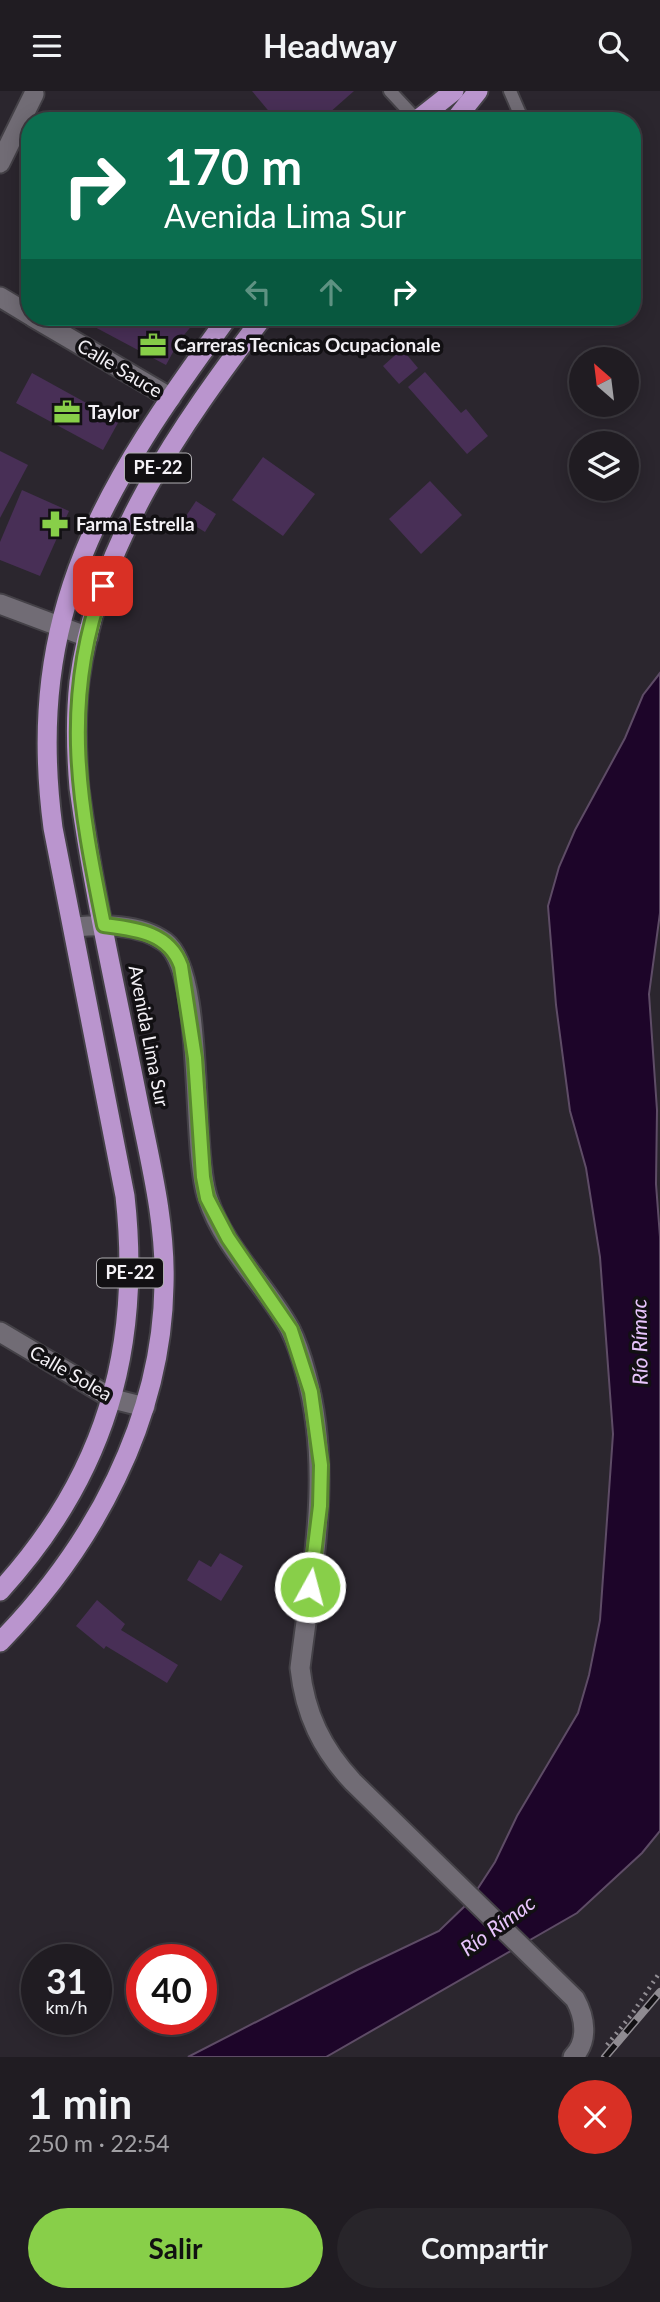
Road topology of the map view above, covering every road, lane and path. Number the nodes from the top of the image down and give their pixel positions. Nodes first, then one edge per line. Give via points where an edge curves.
1 (390, 91) edge
2 (454, 91) edge
3 (478, 91) edge
4 (510, 91) edge
5 (34, 94) dead end
6 (25, 112) edge
7 (410, 112) edge
8 (427, 112) edge
9 (461, 112) edge
10 (519, 112) edge
11 (21, 120) edge
12 (0, 163) edge
13 (0, 297) edge
14 (21, 310) edge
15 (48, 326) edge
16 (222, 326) edge
17 (257, 326) edge
18 (171, 398) junction
19 (0, 604) edge
20 (59, 627) junction
21 (88, 637) junction
22 (104, 925) junction
23 (72, 927) junction
24 (0, 1332) edge
25 (113, 1399) junction
26 (145, 1408) junction
27 (0, 1591) edge
28 (0, 1642) edge
29 (660, 1972) edge
30 (606, 2046) dead end
31 (573, 2057) edge

1 - 7 lane
2 - 8 highway
3 - 9 highway
4 - 10 lane
5 - 6 street
11 - 12 street
13 - 14 street, Calle Sauce
15 - 18 street, Calle Sauce
16 - 18 highway, PE-22
17 - 21 highway, Avenida Lima Sur / PE-22 via 163,459 108,571
18 - 20 highway, PE-22 via 117,482 94,528
19 - 20 street
20 - 21 street
20 - 23 highway, PE-22 via 46,745 53,828
21 - 22 highway, Avenida Lima Sur / PE-22 via 77,701 77,756 84,827
22 - 23 street
22 - 26 highway, Avenida Lima Sur / PE-22 via 157,1193 163,1271 159,1352
22 - 31 street via 146,932 178,956 195,1058 207,1198 228,1238 291,1330 302,1360 317,1423 321,1465 300,1668 307,1708 324,1747 353,1782 567,1990 583,2020 581,2043
23 - 25 highway, PE-22 via 130,1242 124,1353
24 - 25 street, Calle Solea
25 - 26 street, Calle Solea
25 - 27 highway, PE-22 via 93,1450 61,1510
26 - 28 highway, Avenida Lima Sur / PE-22 via 92,1525 66,1564
29 - 30 path

